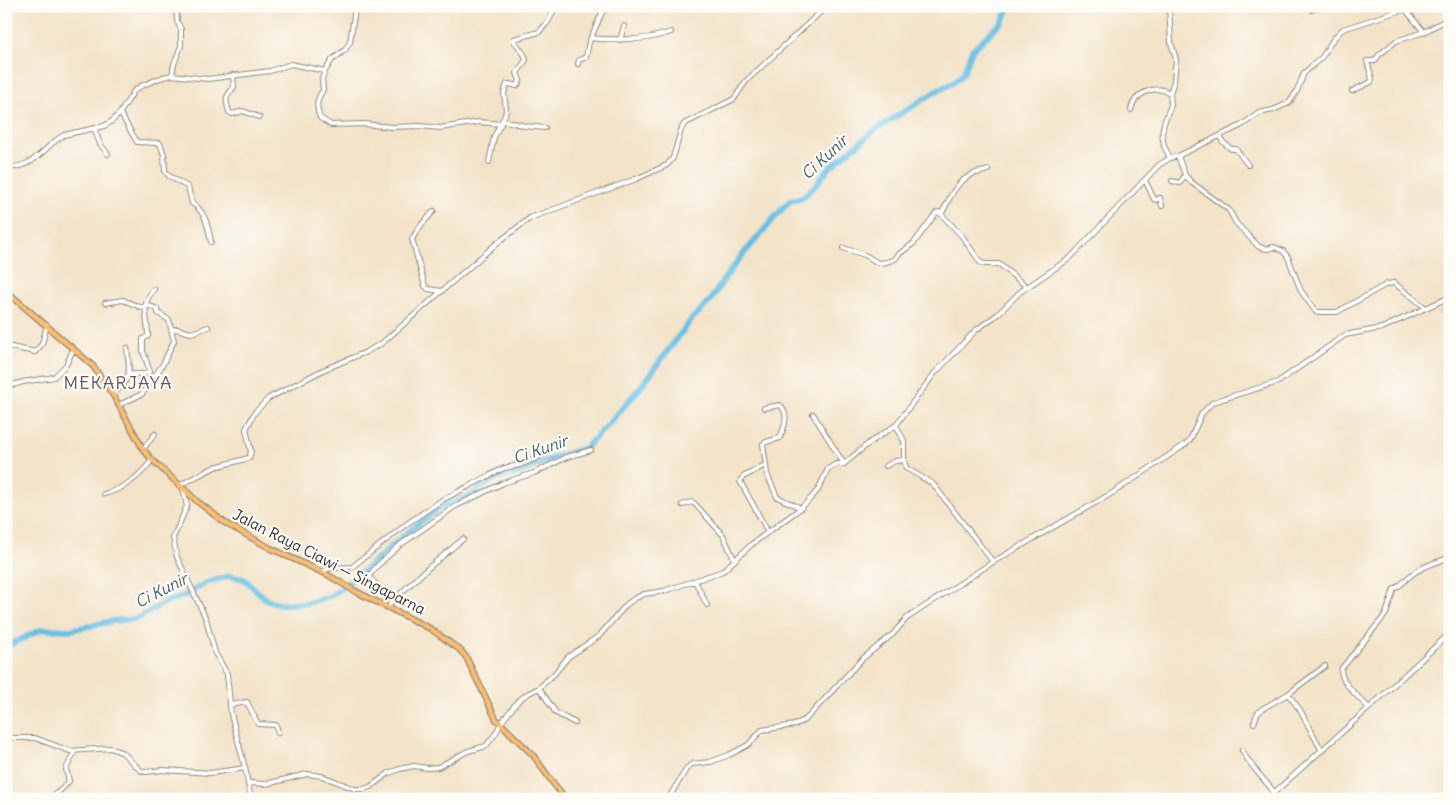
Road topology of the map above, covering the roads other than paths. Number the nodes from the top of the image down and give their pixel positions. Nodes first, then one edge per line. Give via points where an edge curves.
1 (176, 6) edge
2 (357, 6) edge
3 (556, 6) edge
4 (605, 6) edge
5 (827, 6) edge
6 (1169, 6) edge
7 (1318, 6) edge
8 (1405, 8) edge
9 (1312, 10) dead end
10 (1450, 21) edge
11 (624, 26) dead end
12 (671, 32) dead end
13 (1424, 32) junction
14 (591, 38) junction
15 (620, 40) junction
16 (578, 64) dead end
17 (325, 71) junction
18 (172, 75) junction
19 (233, 75) junction
20 (1352, 91) dead end
21 (1170, 93) junction
22 (1132, 110) dead end
23 (120, 113) junction
24 (259, 117) dead end
25 (502, 122) junction
26 (94, 128) junction
27 (545, 128) dead end
28 (1220, 136) junction
29 (108, 154) dead end
30 (1178, 156) junction
31 (1170, 158) junction
32 (489, 162) dead end
33 (1248, 165) dead end
34 (6, 168) edge
35 (988, 170) dead end
36 (1185, 175) junction
37 (1145, 180) junction
38 (1172, 181) dead end
39 (1162, 206) dead end
40 (434, 211) dead end
41 (942, 213) junction
42 (211, 242) dead end
43 (844, 248) dead end
44 (1028, 287) junction
45 (154, 289) dead end
46 (6, 291) edge
47 (442, 291) junction
48 (1450, 297) edge
49 (105, 303) dead end
50 (144, 306) junction
51 (1426, 308) junction
52 (47, 326) junction
53 (208, 327) dead end
54 (171, 330) junction
55 (6, 346) edge
56 (127, 348) dead end
57 (73, 350) junction
58 (129, 374) junction
59 (6, 386) edge
60 (113, 395) junction
61 (119, 405) junction
62 (764, 408) dead end
63 (813, 414) dead end
64 (896, 425) junction
65 (155, 434) dead end
66 (143, 449) junction
67 (591, 450) dead end
68 (541, 456) dead end
69 (152, 460) junction
70 (904, 460) junction
71 (844, 464) junction
72 (765, 465) junction
73 (886, 466) dead end
74 (181, 486) junction
75 (104, 494) dead end
76 (682, 505) dead end
77 (801, 508) junction
78 (768, 532) junction
79 (462, 539) dead end
80 (1450, 557) edge
81 (734, 559) junction
82 (993, 562) junction
83 (322, 572) junction
84 (696, 581) junction
85 (392, 602) junction
86 (707, 605) dead end
87 (388, 607) junction
88 (1450, 633) edge
89 (1325, 666) dead end
90 (539, 688) junction
91 (1288, 694) junction
92 (230, 705) junction
93 (1369, 708) junction
94 (501, 723) junction
95 (575, 723) dead end
96 (1254, 723) dead end
97 (278, 733) dead end
98 (6, 738) edge
99 (1242, 750) dead end
100 (75, 751) junction
101 (1322, 751) junction
102 (245, 768) junction
103 (248, 783) junction
104 (1274, 792) junction
105 (49, 799) edge
106 (251, 799) edge
107 (566, 799) edge
108 (668, 799) edge
109 (1267, 799) edge

1 - 18 street via 182,46
2 - 17 street via 350,42
3 - 25 street via 539,32 514,39 526,59 517,73 520,81 515,86 509,84 506,87 506,110
4 - 14 street
5 - 47 street via 746,80 734,99 684,124 672,158 666,165 530,218
6 - 21 street via 1171,43 1176,57
7 - 9 street
8 - 13 street
8 - 28 street via 1343,29 1322,57 1304,73 1289,103 1258,113
10 - 13 street
11 - 15 street
12 - 15 street via 647,39
13 - 20 street via 1401,38 1375,61 1367,61 1371,82
14 - 15 street
14 - 16 street via 586,56
17 - 19 street via 291,64 270,71
17 - 25 street via 323,90 317,104 320,118 331,125 440,128
18 - 19 street via 199,79
18 - 23 street via 134,91
19 - 24 street via 234,87 226,99 229,112 243,111
21 - 22 street via 1156,88 1147,91 1136,98
21 - 31 street via 1172,102 1162,134
23 - 26 street via 112,122
23 - 42 street via 136,142 160,143 165,171 188,187 192,203 204,216
25 - 27 street
25 - 32 street via 494,138
26 - 29 street
26 - 34 street via 64,135 38,157
28 - 30 street
28 - 33 street via 1225,145 1236,149
30 - 31 street
30 - 36 street
31 - 37 street
35 - 41 street via 961,182
36 - 38 street via 1180,183
36 - 51 street via 1229,210 1236,223 1259,247 1283,250 1301,291 1316,312 1337,312 1394,283
37 - 39 street via 1154,199 1160,198
37 - 44 street via 1070,258
40 - 47 street via 412,239 425,286
41 - 43 street via 936,213 914,243 887,262 878,263
41 - 44 street via 980,262 1000,265
44 - 64 street via 976,330 934,374
45 - 50 street
46 - 52 main road, Jalan Raya Ciawi — Singaparna
47 - 74 street via 382,344 266,400 246,429 250,458 215,467
48 - 51 street
49 - 50 street via 123,300
50 - 54 street via 152,306 158,314 168,318
50 - 58 street via 148,336 143,339 143,351 149,372
51 - 82 street via 1379,329 1345,335 1278,382 1213,402 1202,413 1186,444 1114,492
52 - 55 street via 42,344 35,352
52 - 57 main road, Jalan Raya Ciawi — Singaparna
53 - 54 street via 190,333
54 - 61 street via 173,343 162,366 140,396
56 - 58 street
57 - 59 street via 66,365 54,377
57 - 60 main road, Jalan Raya Ciawi — Singaparna via 93,366
58 - 60 street
60 - 61 main road, Jalan Raya Ciawi — Singaparna
61 - 66 main road, Jalan Raya Ciawi — Singaparna
62 - 72 street via 780,405 785,412 780,438 763,444
63 - 71 street
64 - 70 street via 904,441
64 - 71 street
65 - 66 street
66 - 69 main road, Jalan Raya Ciawi — Singaparna
67 - 85 street via 492,487 454,507 400,545 370,575
68 - 83 street via 504,468 442,500 352,567 330,568
69 - 74 main road, Jalan Raya Ciawi — Singaparna
69 - 75 street via 120,489
70 - 73 street
70 - 82 street via 906,468 933,484
71 - 77 street via 828,469 818,490
72 - 77 street via 777,497
72 - 78 street via 740,481
74 - 83 main road, Jalan Raya Ciawi — Singaparna via 225,523
74 - 92 street via 186,506 173,538 177,557 206,619 215,653 226,672
76 - 81 street via 695,504 723,534
77 - 78 street
78 - 81 street
79 - 85 street
80 - 93 street via 1428,565 1394,589 1386,614 1340,671 1342,678
81 - 84 street via 723,571
82 - 108 street via 907,618 862,659 806,719 796,725 762,730 748,745 729,755 692,764
83 - 87 main road, Jalan Raya Ciawi — Singaparna
84 - 86 street
84 - 90 street via 634,599 599,636 568,658
85 - 87 street
87 - 94 main road, Jalan Raya Ciawi — Singaparna via 431,629 460,650
88 - 93 street
89 - 91 street
90 - 94 street via 518,701
90 - 95 street via 556,713
91 - 96 street via 1259,711
91 - 101 street
92 - 97 street via 247,702 258,724 276,725
92 - 102 street
93 - 101 street
94 - 103 street via 486,746 468,751 438,767 400,769 364,789 306,774 266,784
94 - 107 main road, Jalan Raya Ciawi — Singaparna via 533,755
98 - 100 street via 35,738
99 - 104 street
100 - 102 street via 115,749 145,772 211,773
100 - 105 street via 66,769 69,781
101 - 104 street
102 - 103 street
103 - 106 street
104 - 109 street

